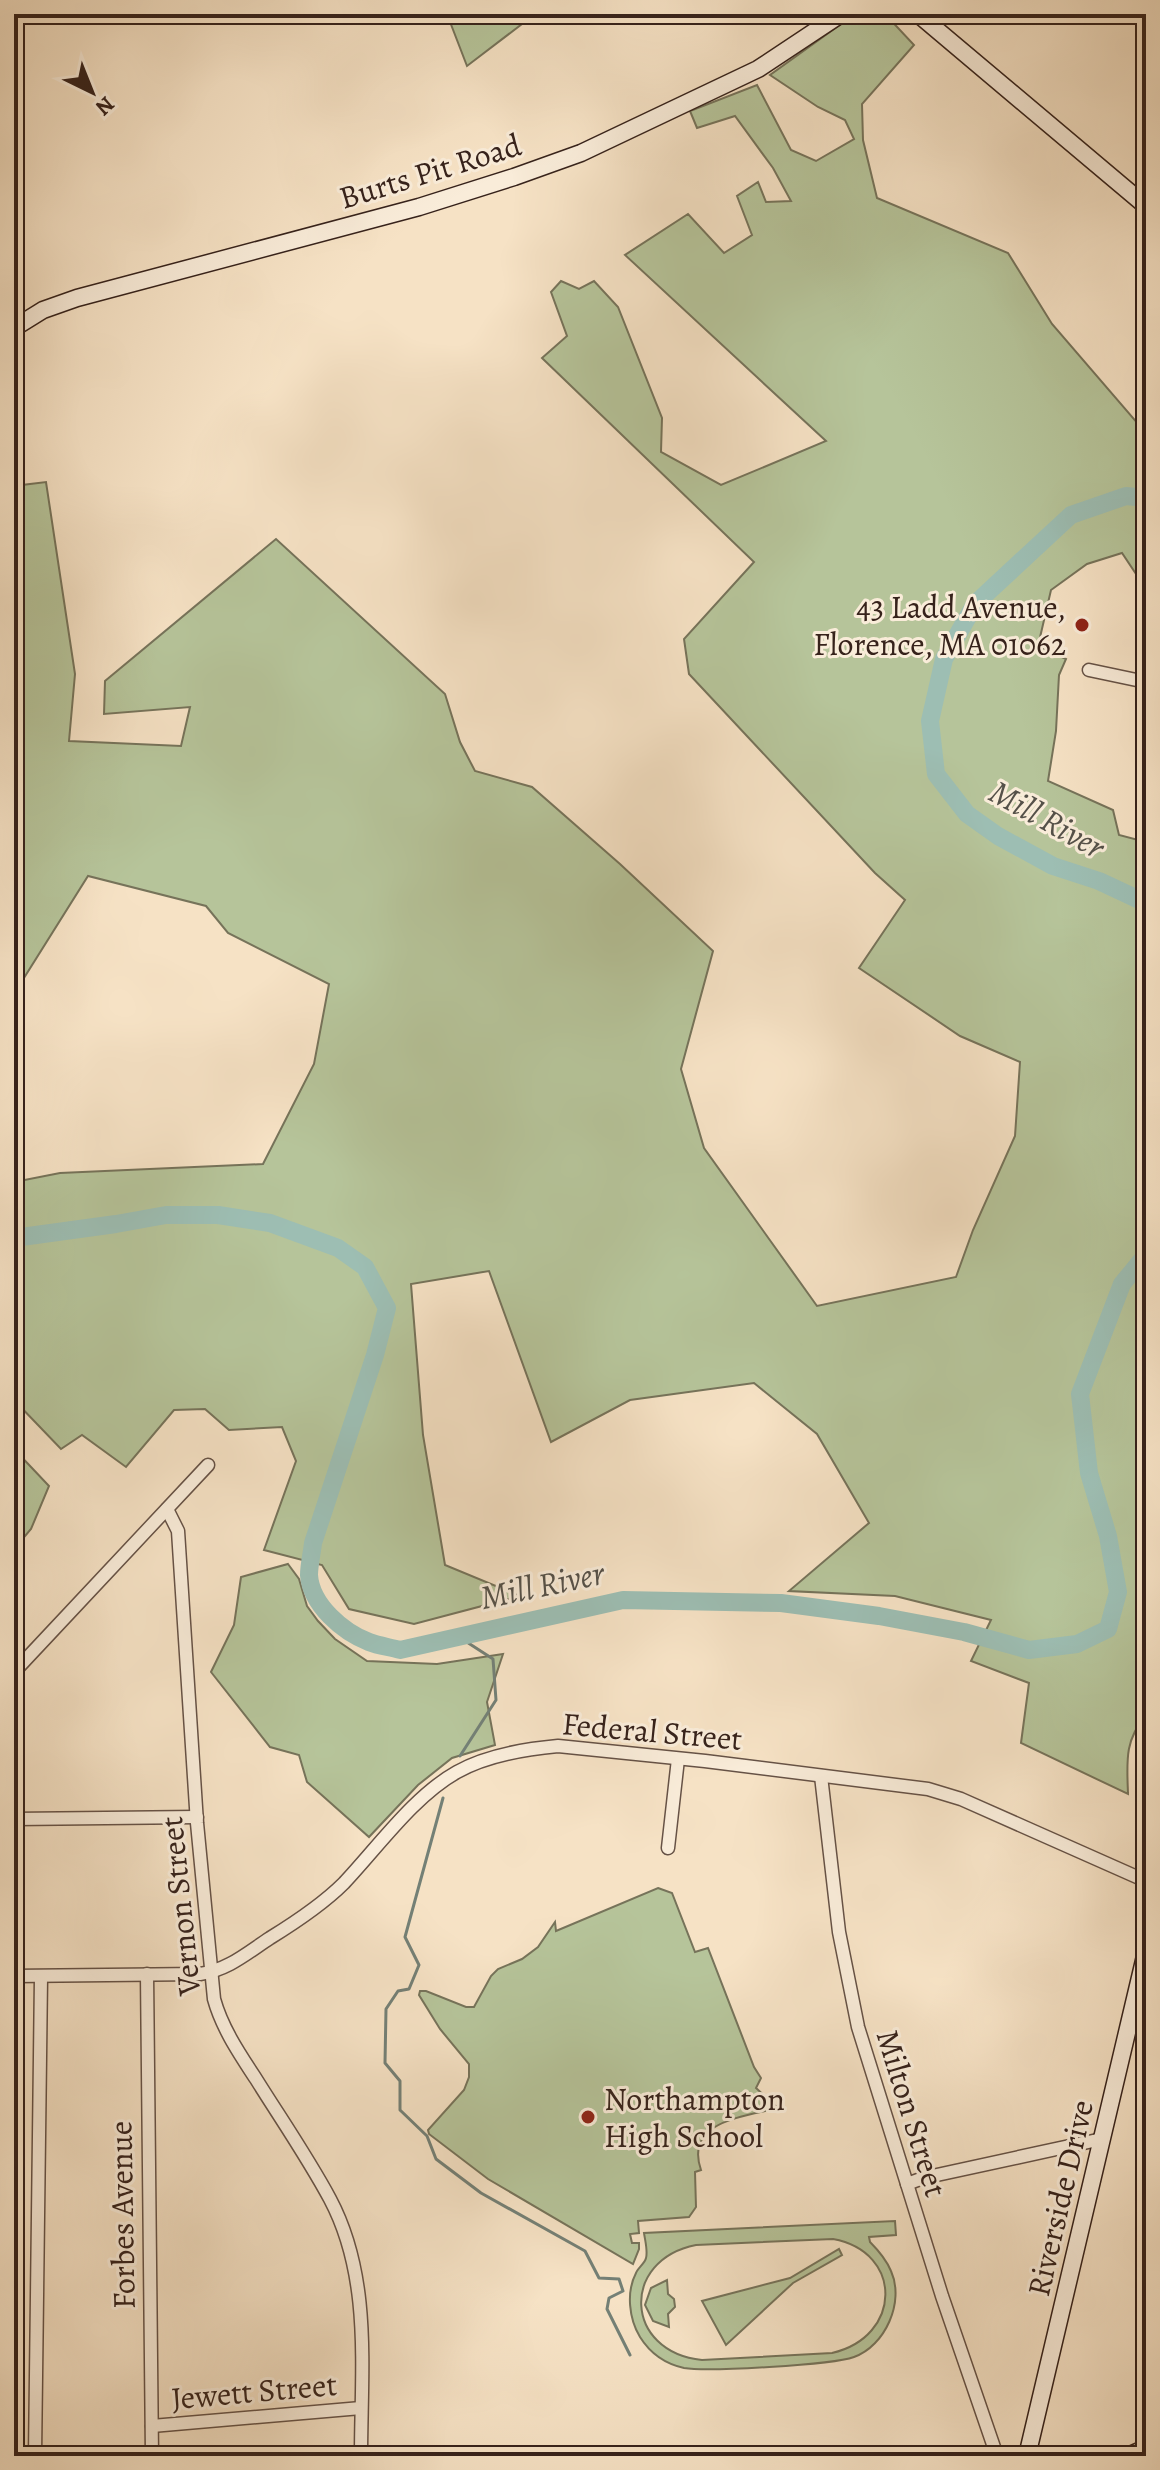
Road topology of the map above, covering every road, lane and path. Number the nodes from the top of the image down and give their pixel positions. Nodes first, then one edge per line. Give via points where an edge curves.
1 (841, 14) edge
2 (918, 14) edge
3 (1146, 206) edge
4 (14, 328) edge
5 (1089, 670) dead end
6 (1146, 682) edge
7 (208, 1465) dead end
8 (167, 1509) junction
9 (14, 1672) edge
10 (678, 1759) junction
11 (821, 1776) junction
12 (197, 1817) junction
13 (14, 1819) edge
14 (668, 1848) dead end
15 (1146, 1881) edge
16 (1146, 1952) edge
17 (210, 1972) junction
18 (147, 1974) junction
19 (14, 1976) edge
20 (41, 1977) junction
21 (1102, 2139) junction
22 (907, 2184) junction
23 (361, 2408) junction
24 (152, 2426) junction
25 (1146, 2448) edge
26 (35, 2456) edge
27 (152, 2456) edge
28 (361, 2456) edge
29 (997, 2456) edge
30 (1027, 2456) edge
31 (1128, 2456) edge

1 - 4 street, Burts Pit Road via 758,69 581,153 419,207 77,298
2 - 3 street
5 - 6 street
7 - 8 street
8 - 9 street
8 - 12 street, Vernon Street via 178,1531
10 - 11 street, Federal Street
10 - 14 street
10 - 17 street, Federal Street via 558,1746 472,1765 424,1797 314,1910 225,1968
11 - 15 street, Federal Street via 907,1785 951,1796
11 - 22 street, Milton Street via 848,1986
12 - 13 street
12 - 17 street, Vernon Street
16 - 21 street, Riverside Drive
17 - 18 street
17 - 23 street, Vernon Street via 219,2018 314,2171 342,2227 360,2301
18 - 20 street
18 - 24 street, Forbes Avenue
19 - 20 street
20 - 26 street
21 - 22 street
21 - 30 street, Riverside Drive
22 - 29 street, Milton Street
23 - 24 street, Jewett Street
23 - 28 street, Vernon Street
24 - 27 street, Forbes Avenue
25 - 31 street

